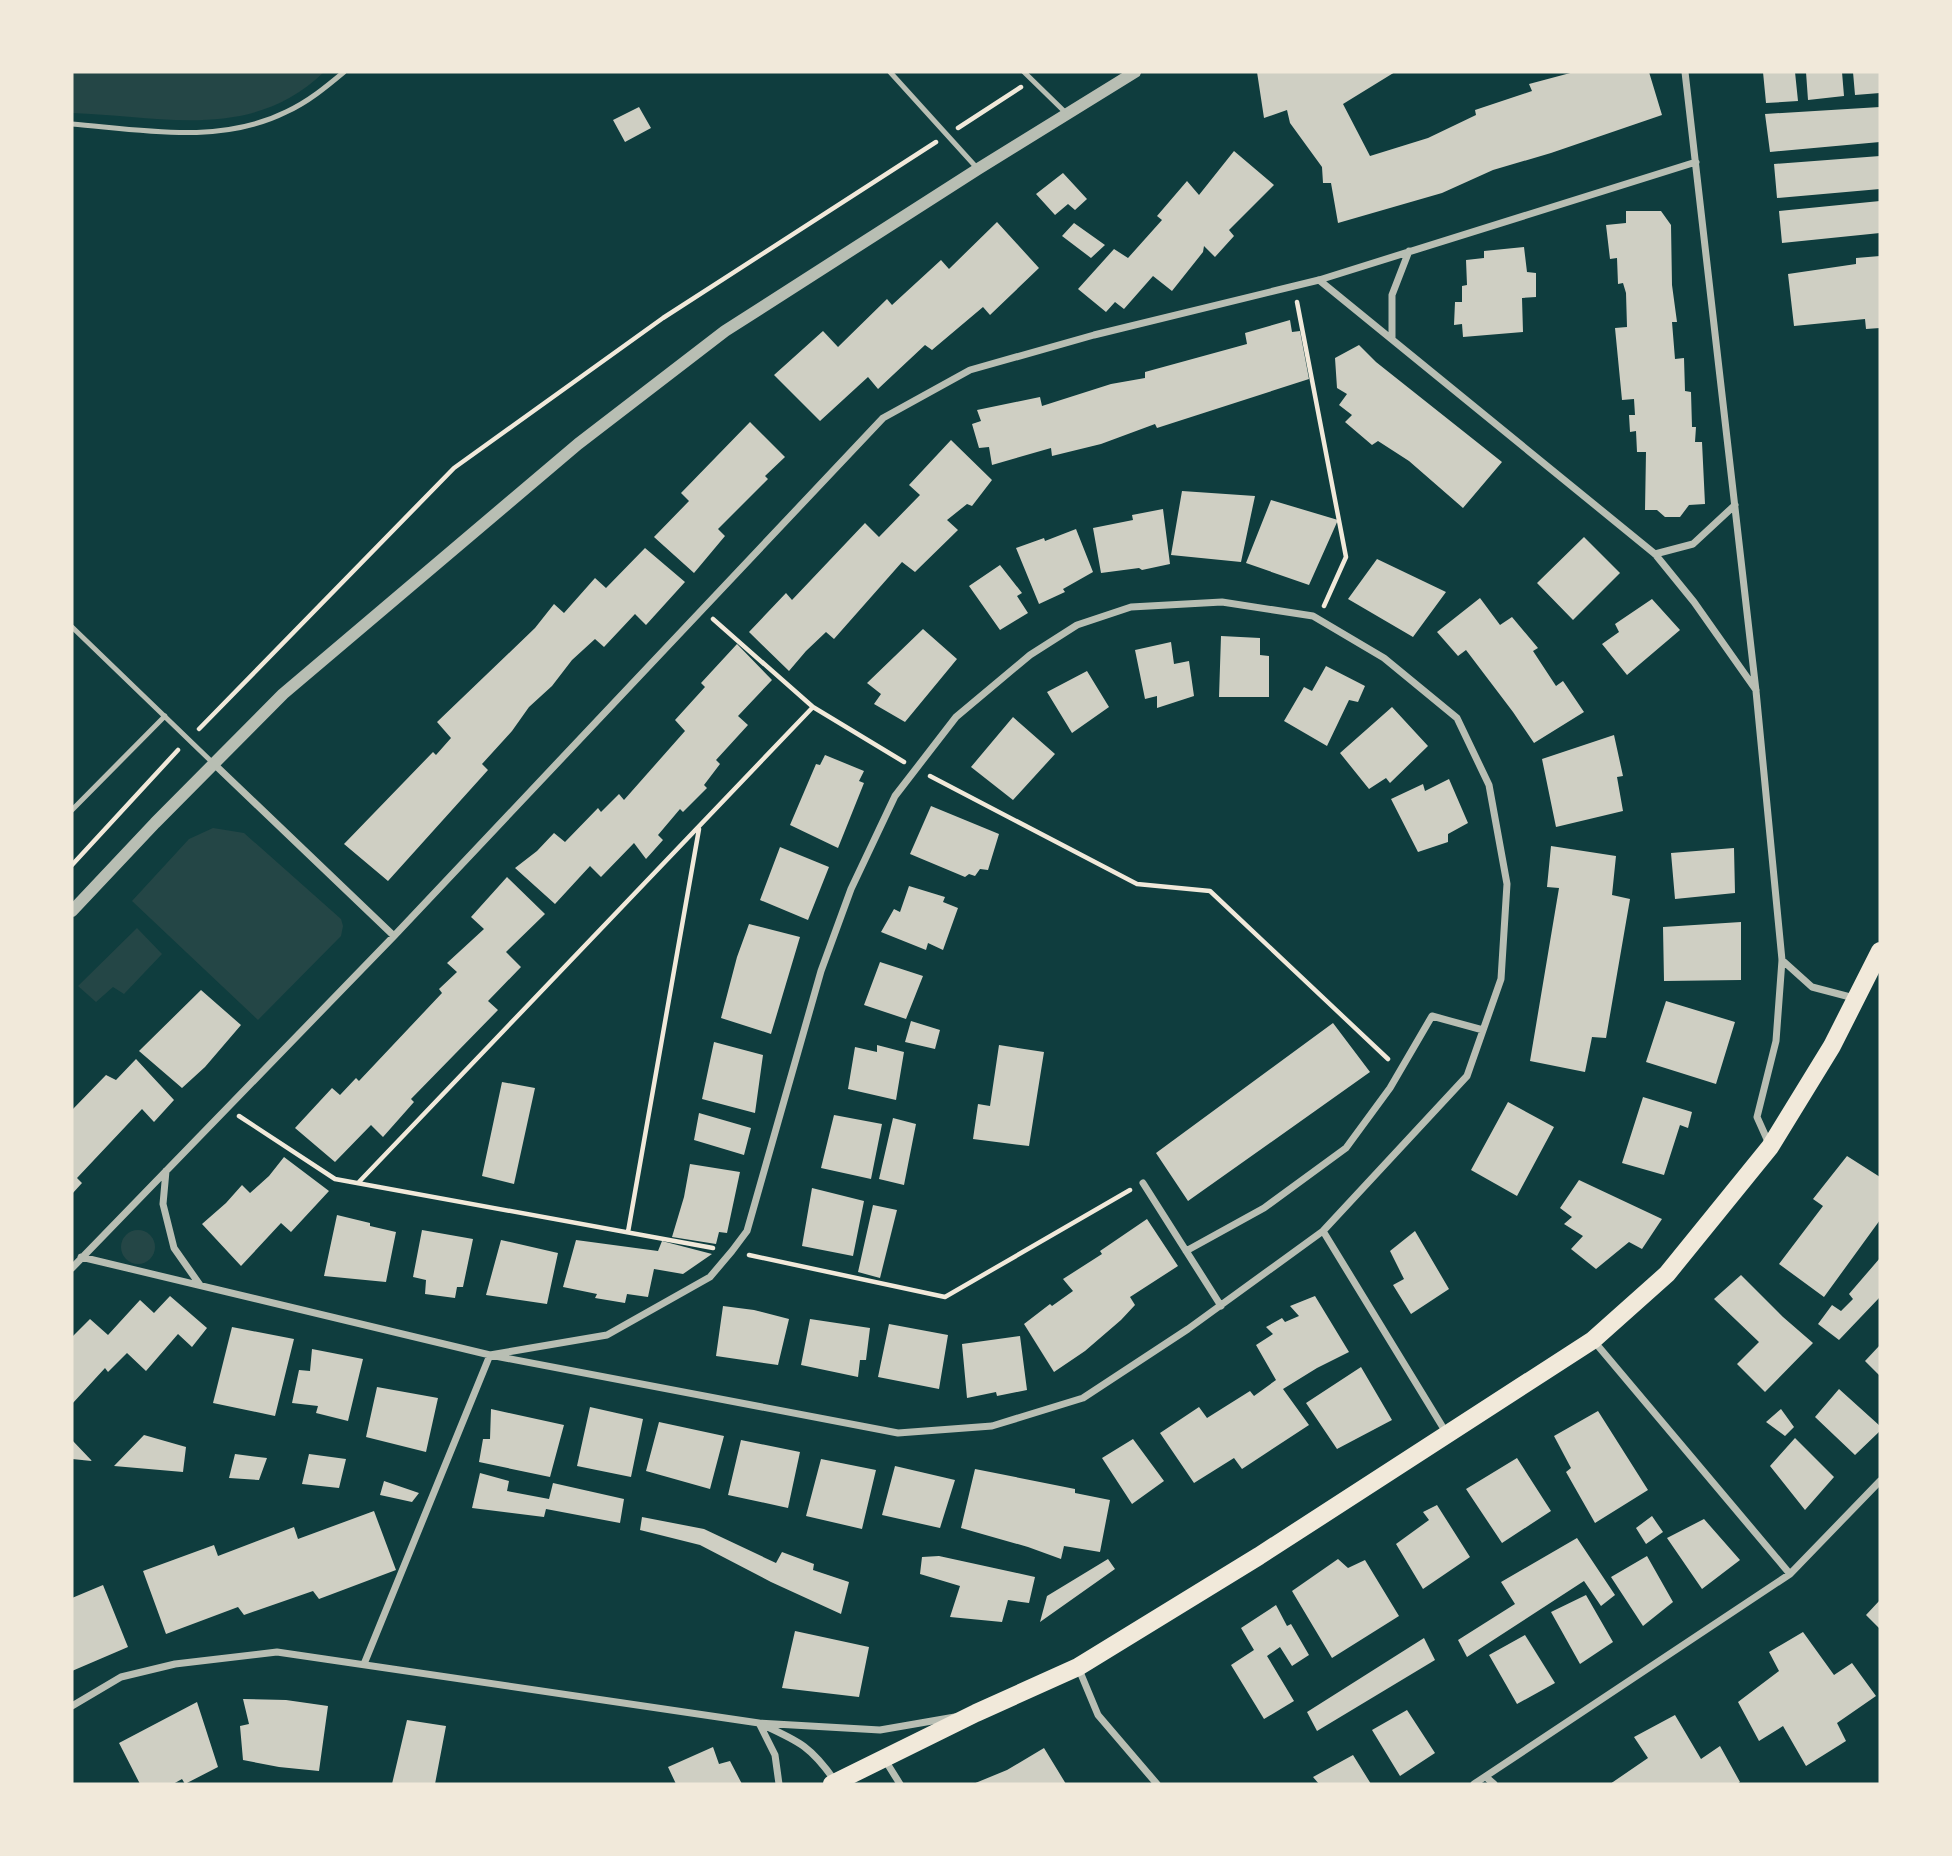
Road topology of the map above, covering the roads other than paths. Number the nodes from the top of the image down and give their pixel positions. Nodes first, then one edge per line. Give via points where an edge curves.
1 (344, 72) edge
2 (890, 72) edge
3 (1024, 72) edge
4 (1135, 72) edge
5 (1685, 72) edge
6 (1068, 115) junction
7 (72, 124) edge
8 (1696, 162) junction
9 (978, 169) junction
10 (1409, 251) junction
11 (1319, 279) junction
12 (1392, 339) junction
13 (1735, 505) junction
14 (1655, 554) junction
15 (72, 626) edge
16 (1756, 691) junction
17 (165, 716) junction
18 (213, 763) junction
19 (72, 810) edge
20 (72, 911) edge
21 (394, 936) junction
22 (1880, 951) edge
23 (1782, 960) junction
24 (1856, 999) junction
25 (1483, 1030) junction
26 (1770, 1147) junction
27 (166, 1170) junction
28 (1143, 1183) road end
29 (1323, 1231) junction
30 (1186, 1251) junction
31 (81, 1257) junction
32 (72, 1268) edge
33 (201, 1286) junction
34 (1221, 1306) junction
35 (1593, 1340) junction
36 (490, 1355) junction
37 (1447, 1434) junction
38 (1880, 1481) edge
39 (1790, 1574) junction
40 (364, 1664) junction
41 (1078, 1667) junction
42 (72, 1706) edge
43 (976, 1713) junction
44 (759, 1723) junction
45 (885, 1759) junction
46 (1486, 1777) junction
47 (834, 1783) edge
48 (779, 1784) edge
49 (900, 1784) edge
50 (1157, 1784) edge
51 (1474, 1784) edge
52 (1494, 1784) edge

1 - 7 lane via 285,113 223,131
2 - 9 lane
3 - 6 lane
4 - 6 street
5 - 8 street
6 - 9 street
8 - 10 street
8 - 13 street
9 - 18 street via 725,331 578,444 283,694
10 - 11 street
10 - 12 street via 1392,295
11 - 12 street
11 - 21 street via 970,370 884,418
12 - 14 street
13 - 14 street via 1693,544
13 - 16 street
14 - 16 street
15 - 17 lane
16 - 23 street
17 - 18 lane
17 - 19 lane
18 - 20 street
18 - 21 street
21 - 27 street
22 - 24 main road
23 - 24 street via 1812,986
23 - 26 street via 1776,1041 1758,1116
24 - 26 main road
25 - 29 street via 1467,1076
25 - 30 street via 1432,1016 1346,1148 1264,1208
25 - 36 street via 1501,979 1507,884 1489,785 1457,718 1384,658 1312,616 1222,602 1131,607 1076,625 1030,655 957,717 895,796 851,889 821,971 747,1231 732,1251 710,1277 607,1335
26 - 35 main road via 1667,1274
27 - 31 street
27 - 33 street via 163,1204 174,1248
28 - 30 street
29 - 34 street
29 - 37 street
30 - 34 street
31 - 32 street
31 - 33 street
33 - 36 street
34 - 36 street via 1083,1398 992,1426 898,1433
35 - 37 main road
35 - 39 street
36 - 40 street
37 - 41 main road
38 - 39 street
39 - 46 street
40 - 42 street via 277,1652 175,1664 121,1677
40 - 44 street
41 - 43 main road
41 - 50 street via 1098,1716
43 - 44 street via 880,1730
43 - 45 main road
44 - 47 street via 804,1743
44 - 48 street via 775,1755
45 - 47 main road
45 - 49 street
46 - 51 street
46 - 52 street

